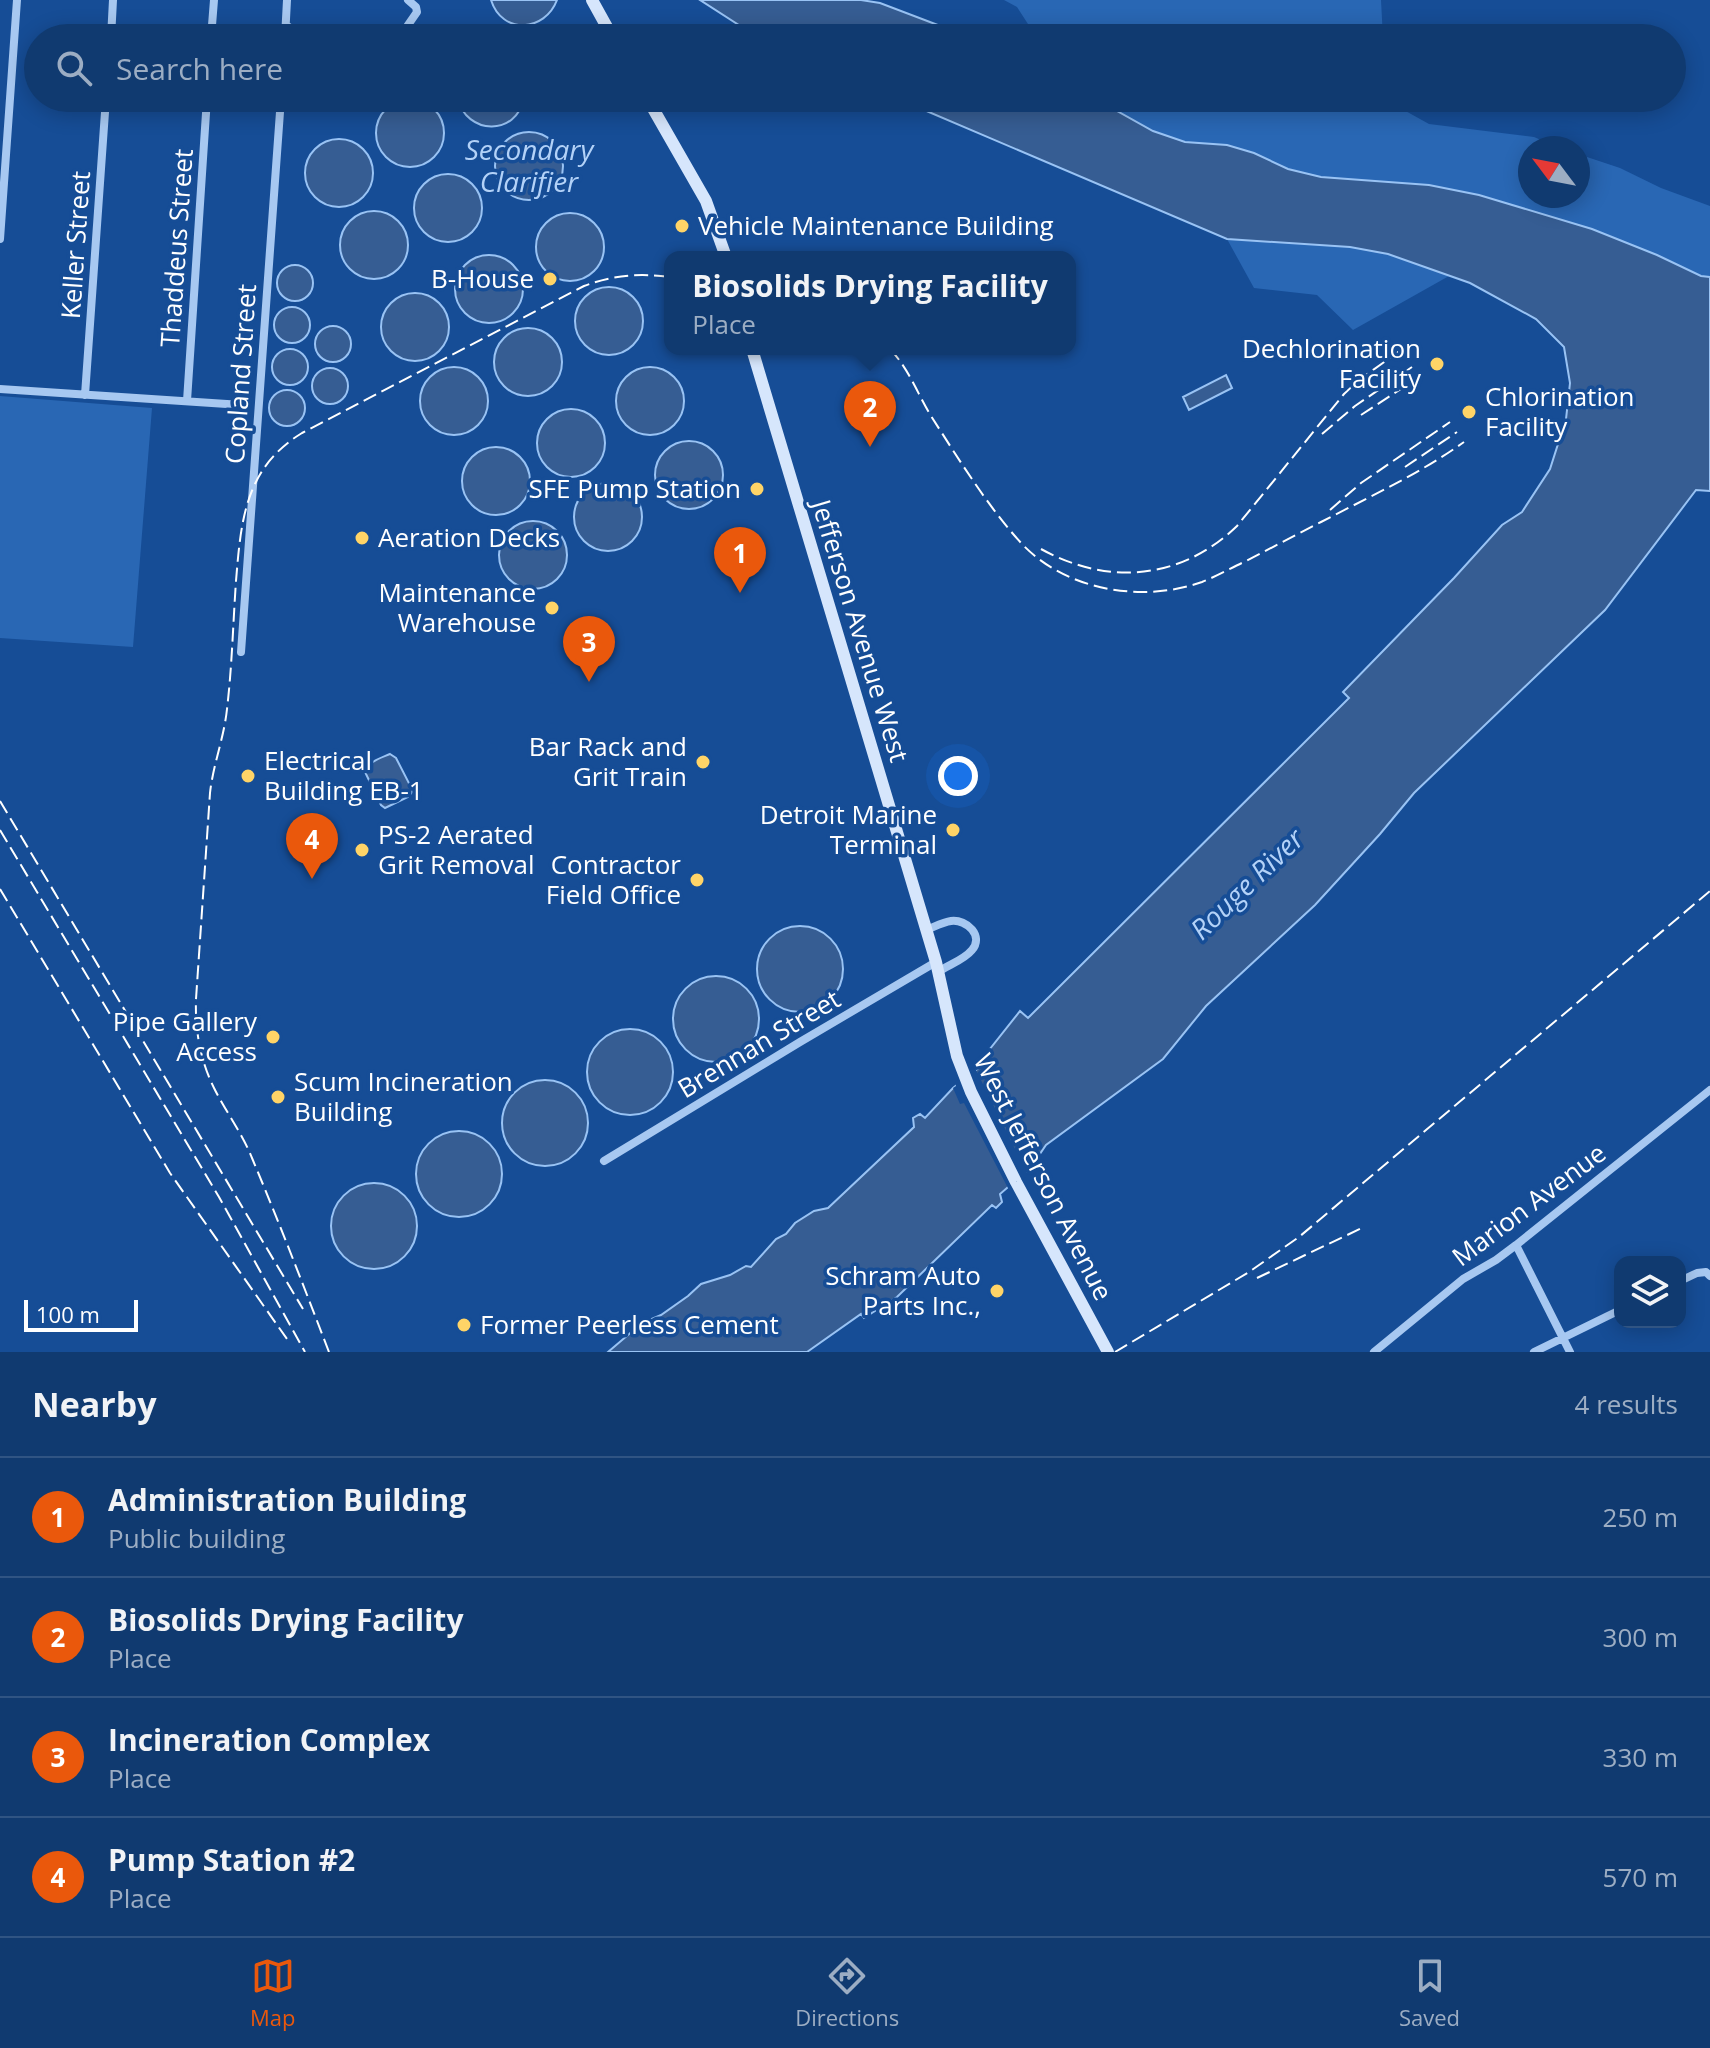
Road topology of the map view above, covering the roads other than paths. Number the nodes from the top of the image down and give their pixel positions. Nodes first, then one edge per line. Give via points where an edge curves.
1 (17, 0) edge
2 (113, 0) edge
3 (214, 0) edge
4 (287, 0) edge
5 (408, 0) edge
6 (592, 0) edge
7 (112, 24) edge
8 (212, 24) edge
9 (286, 24) edge
10 (409, 24) edge
11 (605, 24) edge
12 (105, 112) edge
13 (206, 112) edge
14 (280, 112) edge
15 (655, 112) edge
16 (0, 239) edge
17 (724, 251) edge
18 (754, 355) edge
19 (0, 389) edge
20 (85, 395) junction
21 (187, 401) junction
22 (242, 405) dead end
23 (241, 652) dead end
24 (926, 930) junction
25 (937, 967) junction
26 (1710, 1090) edge
27 (604, 1161) dead end
28 (1516, 1245) junction
29 (1710, 1276) edge
30 (1686, 1278) edge
31 (1614, 1313) edge
32 (1563, 1338) junction
33 (1108, 1352) edge
34 (1374, 1352) edge
35 (1534, 1352) edge
36 (1570, 1352) edge

1 - 16 street
2 - 7 street
3 - 8 street
4 - 9 street
5 - 10 street via 417,12
6 - 11 main road
12 - 20 street, Keller Street
13 - 21 street, Thaddeus Street
14 - 23 street, Copland Street
15 - 17 main road via 706,201
18 - 24 main road, Jefferson Avenue West
19 - 20 street
20 - 21 street
21 - 22 street
24 - 25 main road, Jefferson Avenue West
24 - 25 street, Brennan Street via 958,921 975,936 969,953
25 - 27 street, Brennan Street via 800,1042
25 - 33 main road, West Jefferson Avenue via 963,1073
26 - 28 street, Marion Avenue
28 - 32 street
28 - 34 street, Marion Avenue via 1463,1279
29 - 30 street via 1706,1272
31 - 32 street
32 - 35 street
32 - 36 street

